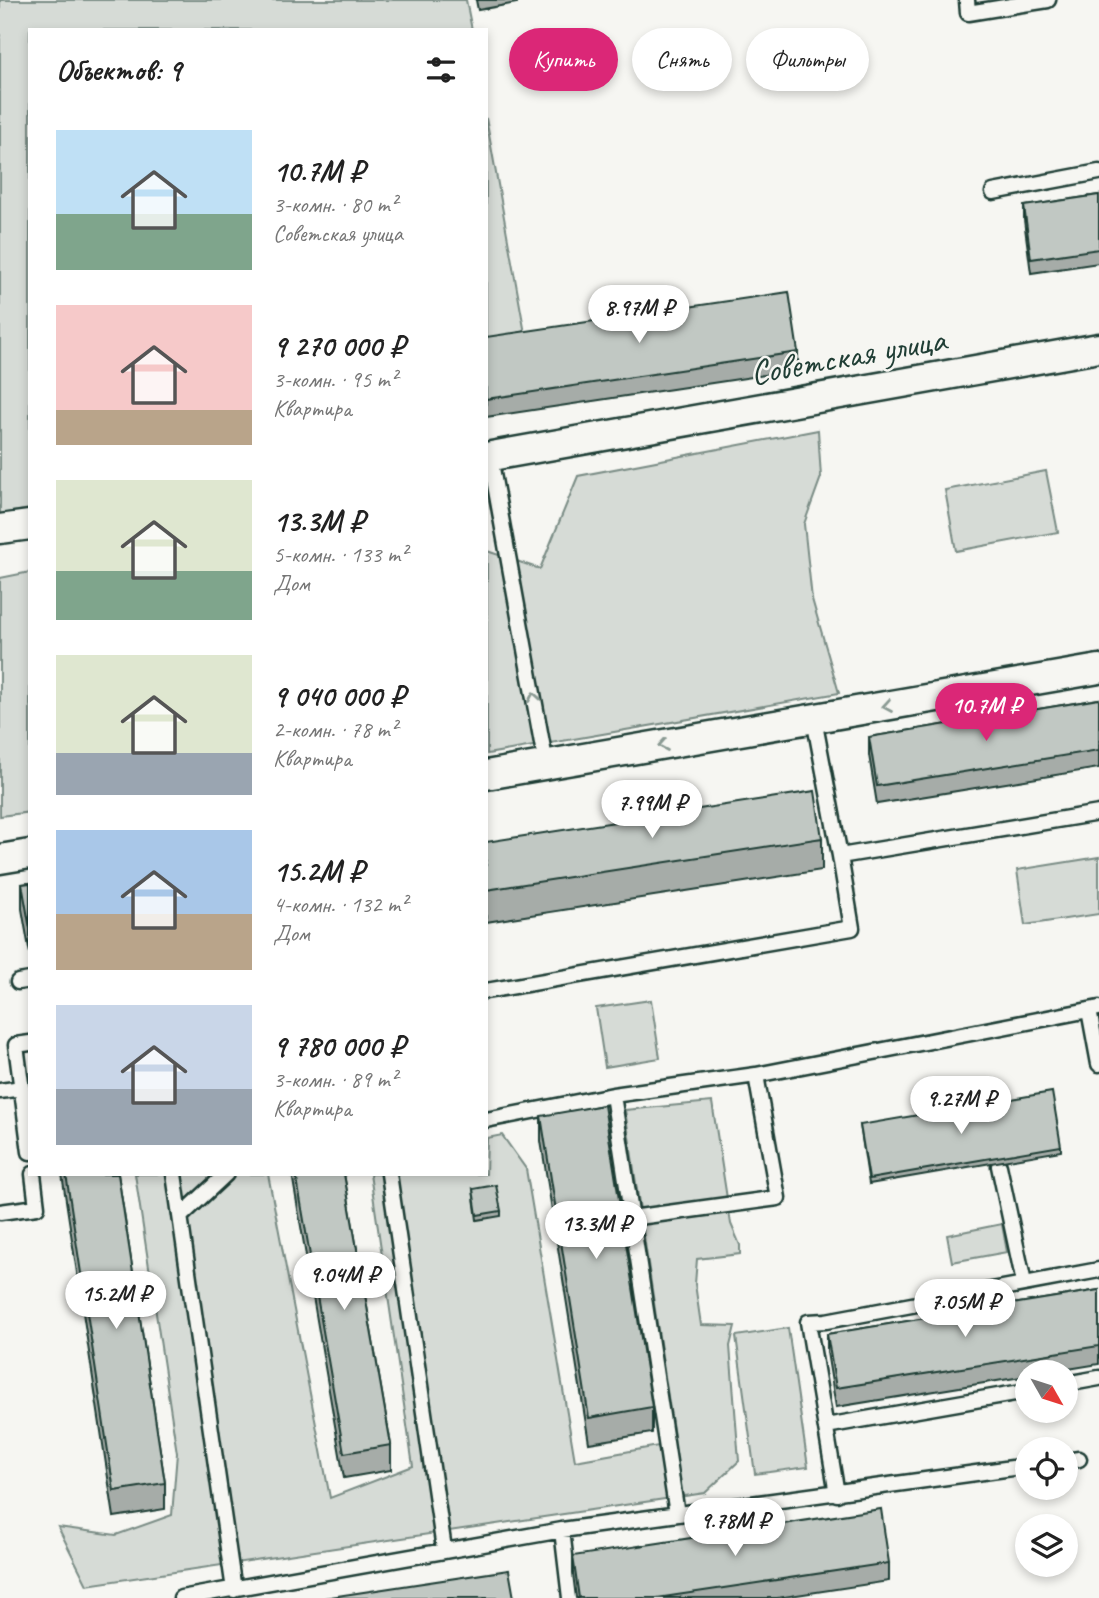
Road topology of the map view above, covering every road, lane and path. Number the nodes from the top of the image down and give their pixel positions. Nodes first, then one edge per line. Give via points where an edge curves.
1 (967, 0) edge
2 (1048, 0) edge
3 (1099, 172) edge
4 (993, 192) dead end
5 (1099, 348) edge
6 (489, 457) edge
7 (28, 525) edge
8 (0, 529) edge
9 (1099, 669) edge
10 (814, 719) junction
11 (546, 765) junction
12 (488, 775) edge
13 (1099, 813) edge
14 (28, 854) edge
15 (840, 856) junction
16 (0, 859) edge
17 (488, 991) edge
18 (1094, 1009) edge
19 (28, 1043) edge
20 (1099, 1064) edge
21 (756, 1075) junction
22 (22, 1088) junction
23 (0, 1091) edge
24 (613, 1095) junction
25 (488, 1120) edge
26 (28, 1136) edge
27 (999, 1166) edge
28 (33, 1176) edge
29 (174, 1176) edge
30 (224, 1176) edge
31 (389, 1176) edge
32 (0, 1212) edge
33 (181, 1216) junction
34 (631, 1218) junction
35 (1099, 1270) edge
36 (1024, 1283) junction
37 (1099, 1378) edge
38 (1078, 1382) edge
39 (1015, 1393) edge
40 (826, 1426) junction
41 (1015, 1468) edge
42 (837, 1494) junction
43 (677, 1514) junction
44 (562, 1530) junction
45 (444, 1549) junction
46 (234, 1590) junction
47 (181, 1598) edge
48 (570, 1598) edge

1 - 2 lane via 968,13
3 - 4 lane
5 - 6 street, Советская улица
11 -> 6 lane
7 - 8 street
9 -> 10 street
10 -> 11 street
10 - 15 lane
11 - 12 street
13 - 15 lane
14 - 16 street
15 - 17 lane via 852,928
18 - 20 lane
18 - 21 lane
19 - 22 lane via 16,1045
21 - 24 lane
21 - 34 lane via 778,1198
22 - 23 lane
22 - 26 lane
24 - 25 lane
24 - 34 lane
27 - 36 lane
28 - 32 lane via 37,1207
29 - 33 lane
30 - 33 lane
31 - 45 lane
33 - 46 lane
34 - 43 lane
35 - 36 lane
36 - 40 lane via 808,1322
37 - 38 lane
39 - 40 lane
40 - 42 lane
41 - 42 lane
42 - 43 lane
43 - 44 lane
44 - 45 lane
44 - 48 lane
45 - 46 lane
46 - 47 lane

